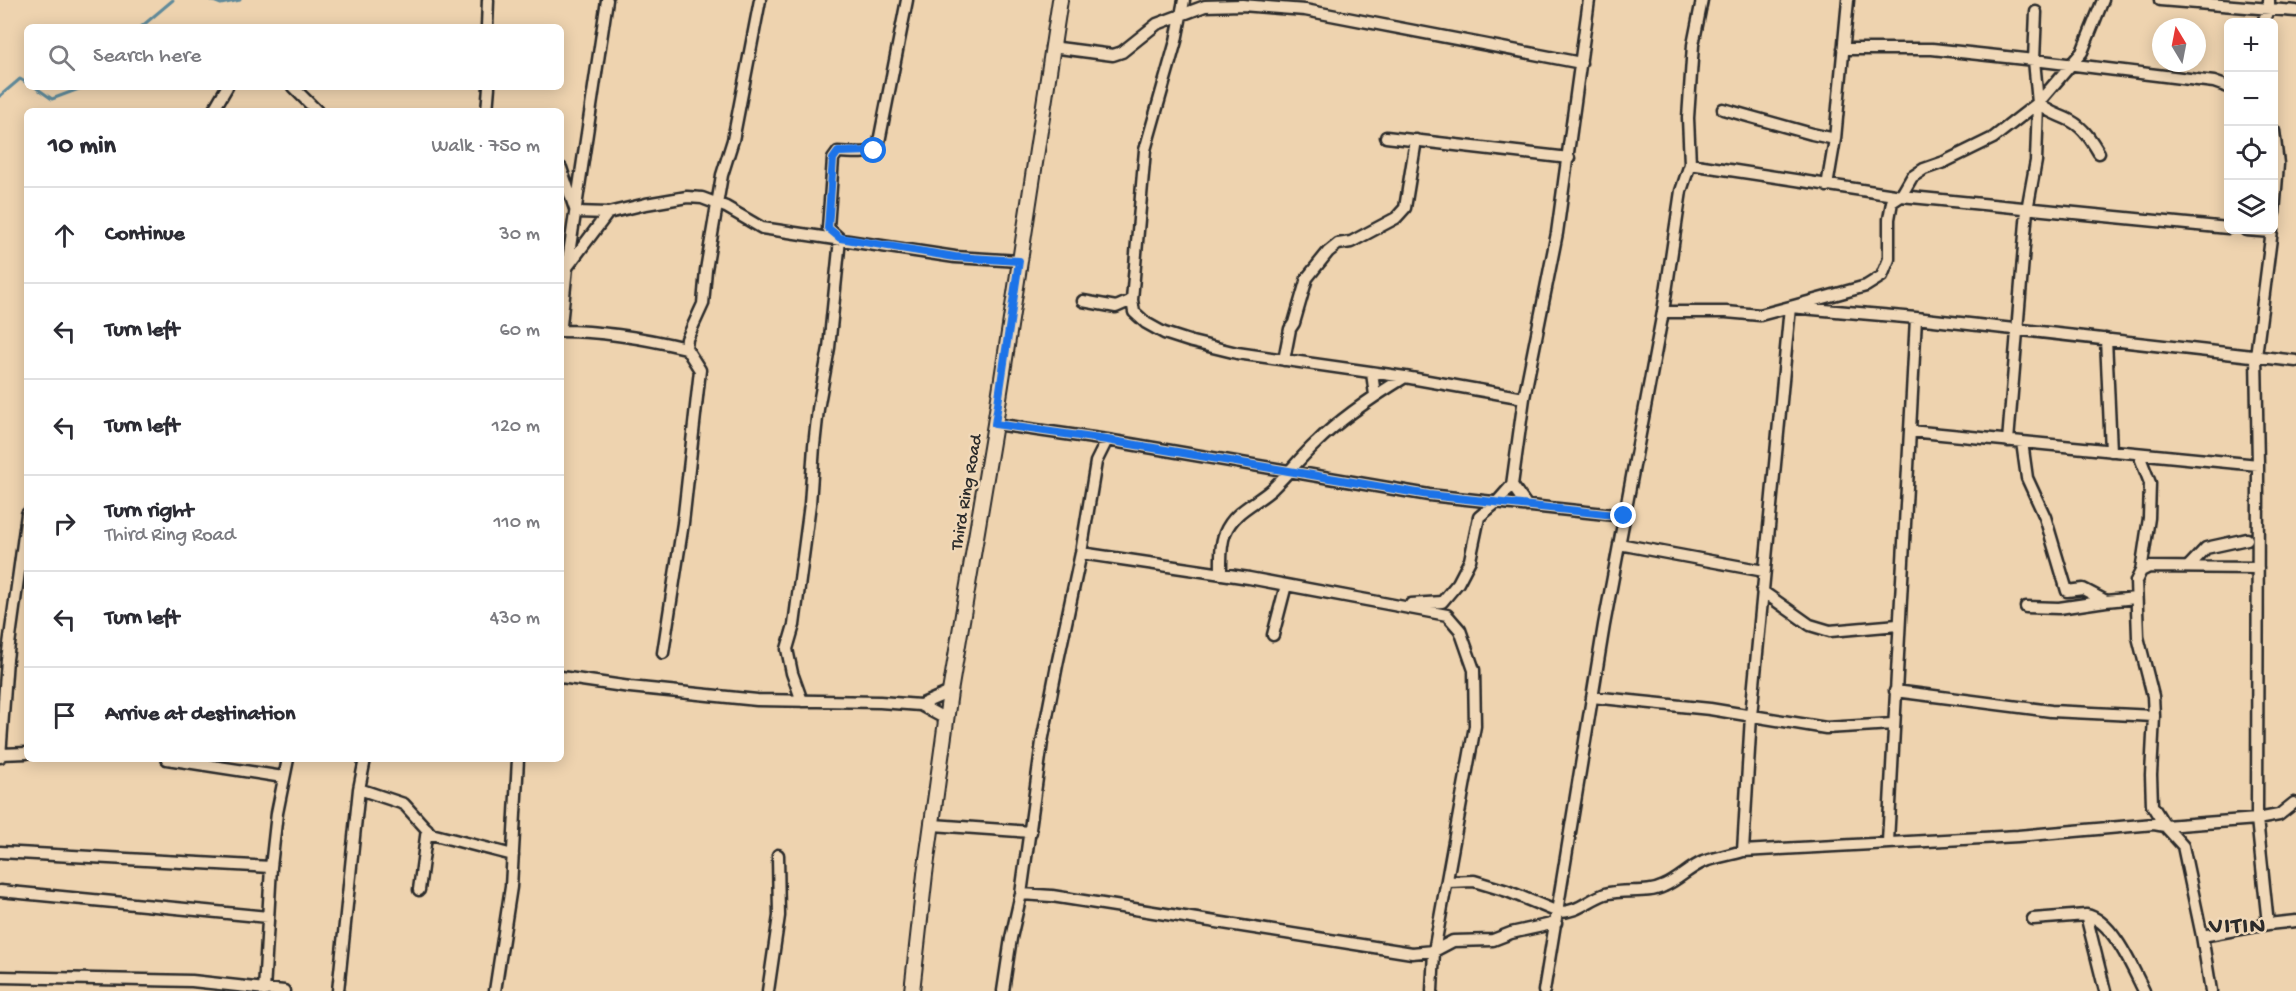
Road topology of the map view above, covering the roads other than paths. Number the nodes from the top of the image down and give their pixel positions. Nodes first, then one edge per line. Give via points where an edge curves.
1 (488, 0) edge
2 (607, 0) edge
3 (760, 0) edge
4 (907, 0) edge
5 (1059, 0) edge
6 (1184, 0) edge
7 (1589, 0) edge
8 (1702, 0) edge
9 (1848, 0) edge
10 (2103, 0) edge
11 (2160, 0) edge
12 (2269, 4) edge
13 (2296, 11) edge
14 (2036, 12) dead end
15 (1183, 14) junction
16 (487, 24) edge
17 (1051, 47) junction
18 (1843, 50) junction
19 (2034, 60) junction
20 (1581, 63) junction
21 (2070, 65) junction
22 (2224, 85) edge
23 (225, 90) edge
24 (296, 90) edge
25 (489, 90) edge
26 (2038, 103) junction
27 (215, 108) edge
28 (313, 108) edge
29 (487, 108) edge
30 (1723, 109) dead end
31 (1386, 137) dead end
32 (1835, 139) junction
33 (1416, 140) junction
34 (2099, 153) dead end
35 (1569, 158) junction
36 (1690, 164) junction
37 (564, 177) edge
38 (1827, 186) junction
39 (1901, 196) junction
40 (716, 205) junction
41 (2027, 210) junction
42 (576, 212) junction
43 (608, 213) junction
44 (2224, 228) edge
45 (2272, 234) edge
46 (840, 238) junction
47 (1019, 261) junction
48 (567, 267) junction
49 (564, 296) edge
50 (1132, 300) junction
51 (1083, 301) dead end
52 (1790, 307) junction
53 (1663, 312) junction
54 (1916, 318) junction
55 (2016, 329) junction
56 (564, 331) edge
57 (2106, 339) junction
58 (686, 348) junction
59 (2256, 356) junction
60 (1284, 360) junction
61 (2296, 361) edge
62 (1372, 373) junction
63 (1405, 377) junction
64 (1375, 395) junction
65 (1524, 398) junction
66 (995, 424) junction
67 (1910, 431) junction
68 (1086, 438) junction
69 (1107, 440) junction
70 (2008, 441) junction
71 (2022, 442) junction
72 (2111, 451) junction
73 (2141, 460) dead end
74 (1096, 462) junction
75 (2258, 465) junction
76 (1289, 470) junction
77 (1512, 484) junction
78 (1497, 502) junction
79 (1527, 506) junction
80 (1624, 516) junction
81 (24, 538) edge
82 (2247, 540) dead end
83 (1619, 544) junction
84 (1081, 553) junction
85 (2188, 567) junction
86 (2258, 568) junction
87 (1764, 571) junction
88 (2141, 571) junction
89 (1221, 574) junction
90 (1286, 585) junction
91 (1762, 591) junction
92 (2136, 598) junction
93 (2106, 601) junction
94 (1396, 604) junction
95 (2026, 607) dead end
96 (1898, 625) junction
97 (1273, 635) dead end
98 (663, 653) dead end
99 (3, 659) edge
100 (564, 677) edge
101 (1895, 691) junction
102 (950, 692) junction
103 (1592, 697) junction
104 (802, 701) junction
105 (920, 705) junction
106 (1751, 716) junction
107 (2154, 716) junction
108 (946, 719) junction
109 (1893, 724) junction
110 (24, 753) edge
111 (0, 755) edge
112 (186, 762) edge
113 (287, 762) edge
114 (364, 762) edge
115 (518, 762) edge
116 (283, 777) junction
117 (359, 789) junction
118 (2294, 803) dead end
119 (2257, 819) junction
120 (933, 825) junction
121 (2165, 826) junction
122 (427, 829) junction
123 (1031, 832) junction
124 (1888, 842) junction
125 (1743, 851) junction
126 (0, 852) edge
127 (513, 855) junction
128 (778, 855) dead end
129 (271, 867) junction
130 (1448, 882) junction
131 (418, 890) dead end
132 (0, 891) edge
133 (1021, 894) junction
134 (1558, 912) junction
135 (2086, 915) junction
136 (268, 917) junction
137 (2033, 919) dead end
138 (2296, 921) edge
139 (1556, 923) junction
140 (2268, 924) junction
141 (2202, 936) junction
142 (1434, 951) junction
143 (0, 977) edge
144 (126, 986) edge
145 (264, 991) edge
146 (284, 991) edge
147 (338, 991) edge
148 (495, 991) edge
149 (768, 991) edge
150 (912, 991) edge
151 (1004, 991) edge
152 (1432, 991) edge
153 (1544, 991) edge
154 (2105, 991) edge
155 (2144, 991) edge
156 (2211, 991) edge

1 - 16 street
2 - 42 street
3 - 40 street
4 - 46 street via 878,147 867,152 838,152 833,159 828,228
5 - 17 street, Third Ring Road
6 - 15 street
7 - 20 street
8 - 36 street via 1693,45 1688,118
9 - 18 street
10 - 21 street via 2082,52
11 - 12 street
12 - 13 street
14 - 19 street
15 - 17 street via 1157,24 1113,55
15 - 20 street via 1205,6 1233,5 1305,10
15 - 50 street via 1146,150
17 - 47 street, Third Ring Road
18 - 19 street via 1932,49
18 - 32 street
19 - 21 street
19 - 26 street
20 - 35 street
21 - 22 street
21 - 26 street
23 - 27 street
24 - 28 street
25 - 29 street
26 - 34 street via 2072,122 2090,137
26 - 39 street via 1993,138 1918,172
26 - 41 street via 2036,161
30 - 32 street
31 - 33 street
32 - 38 street
33 - 35 street
33 - 60 street via 1405,208 1396,218 1333,247 1315,267 1307,278
35 - 65 street
36 - 38 street
36 - 53 street via 1681,191
37 - 42 street
38 - 39 street
39 - 41 street
39 - 52 street via 1892,202 1889,258 1882,276 1866,286
40 - 43 street via 702,198 687,197
40 - 46 street via 762,228
40 - 58 street via 703,304
41 - 44 street
41 - 55 street
42 - 43 street
42 - 48 street
43 - 48 street
45 - 59 street
46 - 47 street via 955,257
46 - 104 street via 810,504 794,625 787,649
47 - 66 street, Third Ring Road
48 - 49 street
50 - 51 street via 1116,307
50 - 60 street via 1134,312 1164,333 1237,353
52 - 53 street via 1760,315
52 - 54 street
52 - 87 street
53 - 80 street
54 - 55 street
54 - 67 street
55 - 57 street
55 - 70 street
56 - 58 street via 638,337
57 - 59 street
57 - 72 street
58 - 98 street via 700,370
59 - 61 street
59 - 75 street
60 - 62 street
62 - 63 street
62 - 64 street
63 - 64 street
63 - 65 street
64 - 76 street
65 - 77 street
66 - 68 street
66 - 102 street, Third Ring Road
67 - 70 street
67 - 96 street
68 - 69 street
68 - 74 street
69 - 74 street
69 - 76 street
70 - 71 street
71 - 72 street
71 - 93 street via 2027,478 2045,517 2067,591 2083,590
72 - 75 street
73 - 88 street via 2150,483
74 - 84 street
75 - 86 street
76 - 78 street via 1429,495
76 - 89 street via 1269,492 1233,518 1224,533
77 - 78 street
77 - 79 street
78 - 79 street
78 - 94 street via 1479,517 1470,560 1442,602
79 - 80 street
80 - 83 street
81 - 99 street
82 - 85 street via 2206,548
83 - 87 street
83 - 103 street
84 - 89 street
84 - 123 street via 1044,731
85 - 86 street
85 - 88 street via 2149,567
86 - 119 street
87 - 91 street
88 - 92 street via 2136,581
89 - 90 street
90 - 94 street
90 - 97 street
91 - 96 street via 1810,625 1830,631
91 - 106 street
92 - 93 street
92 - 107 street via 2138,637
93 - 95 street via 2059,608
94 - 130 street via 1447,615 1460,630 1474,670 1475,726
96 - 101 street
99 - 111 street
100 - 104 street via 757,700
101 - 107 street via 2051,711
101 - 109 street
102 - 105 street
102 - 108 street, Third Ring Road
103 - 106 street
103 - 134 street
104 - 105 street
105 - 108 street
106 - 109 street via 1826,728
106 - 125 street
107 - 121 street via 2152,805
108 - 120 street, Third Ring Road
109 - 124 street
110 - 111 street
112 - 116 street
113 - 116 street
114 - 117 street
115 - 127 street
116 - 129 street
117 - 122 street via 404,804
117 - 147 street
118 - 119 street via 2279,815
119 - 121 street
119 - 140 street
120 - 123 street
120 - 150 street, Third Ring Road
121 - 124 street via 2135,824 2018,836
121 - 141 street via 2183,846
122 - 127 street via 431,834
122 - 131 street
123 - 133 street
124 - 125 street
125 - 134 street via 1704,862 1664,886 1610,893 1578,909
126 - 129 street
127 - 148 street
128 - 149 street via 779,916
129 - 136 street
130 - 134 street via 1474,881
130 - 142 street
132 - 136 street
133 - 142 street via 1412,953
133 - 151 street
134 - 139 street
135 - 137 street
135 - 154 street
135 - 155 street via 2102,921 2127,956
136 - 145 street
138 - 140 street
139 - 142 street via 1493,940 1453,941
139 - 153 street
140 - 141 street
141 - 156 street
142 - 152 street
143 - 144 street
144 - 145 street via 192,981
145 - 146 street

